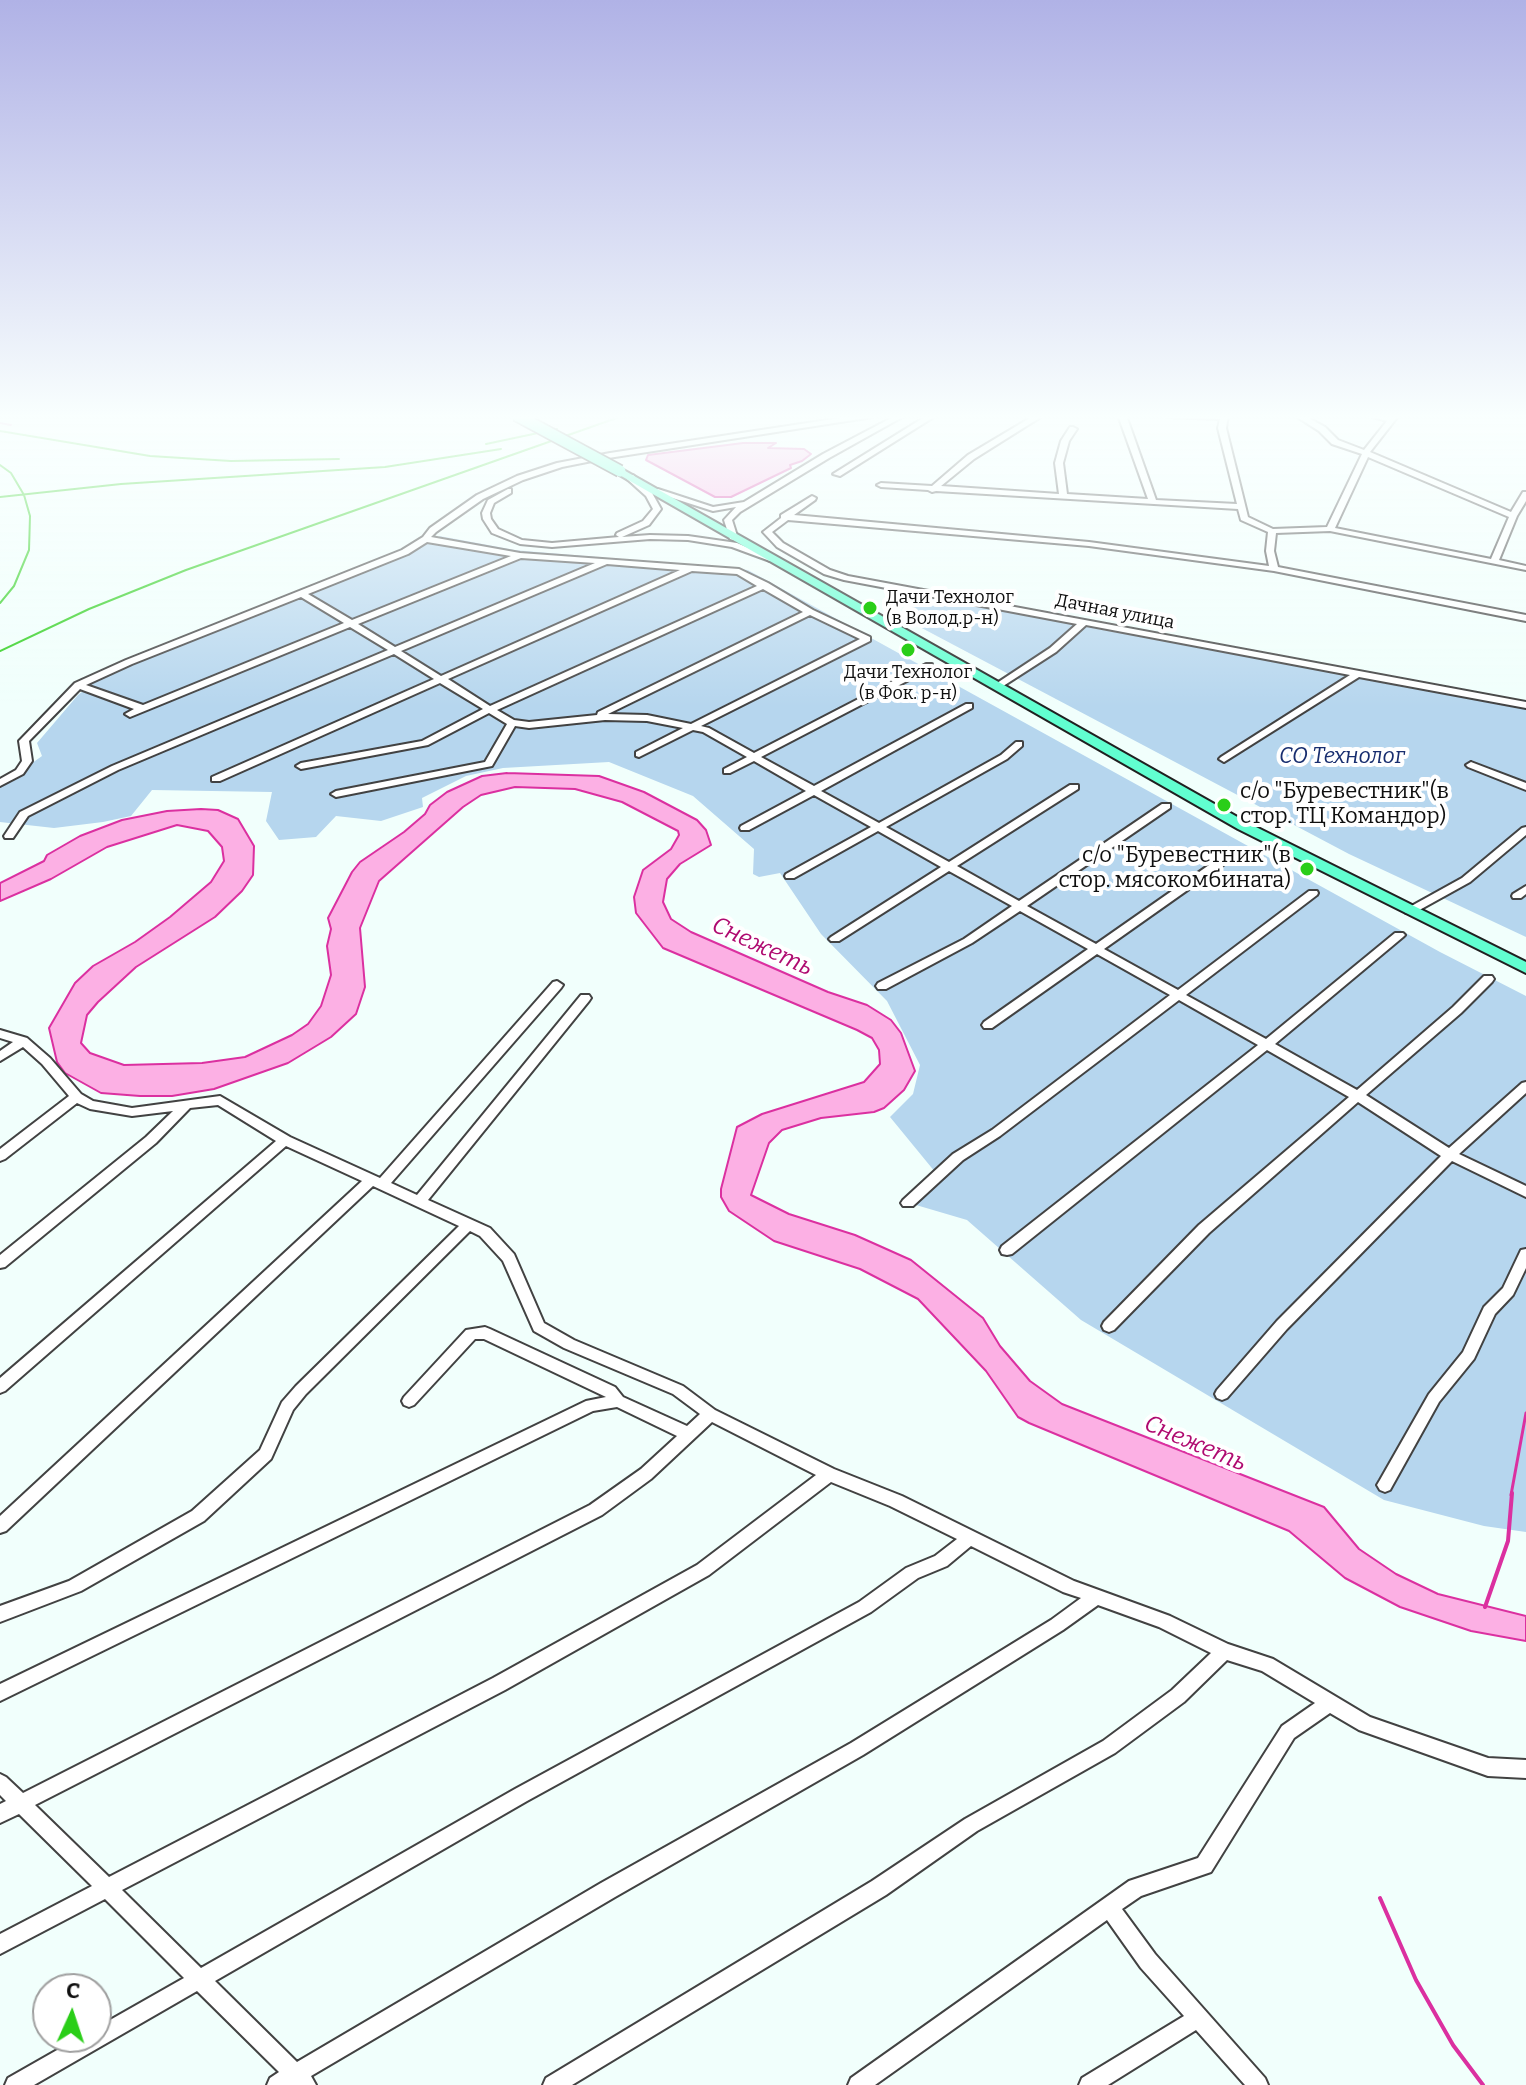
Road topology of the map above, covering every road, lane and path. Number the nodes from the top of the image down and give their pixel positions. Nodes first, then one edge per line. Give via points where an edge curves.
1 (459, 512) edge
2 (486, 512) edge
3 (655, 512) edge
4 (689, 512) edge
5 (737, 512) edge
6 (791, 512) edge
7 (1242, 512) edge
8 (1338, 512) edge
9 (1504, 512) edge
10 (1515, 512) edge
11 (1513, 516) junction
12 (784, 517) junction
13 (1330, 529) junction
14 (1272, 531) junction
15 (426, 539) junction
16 (734, 539) junction
17 (602, 541) junction
18 (1270, 551) junction
19 (520, 555) junction
20 (1495, 560) junction
21 (608, 561) junction
22 (777, 563) junction
23 (1239, 564) junction
24 (691, 568) junction
25 (1526, 568) edge
26 (1274, 569) junction
27 (765, 585) junction
28 (301, 593) junction
29 (810, 612) junction
30 (1526, 618) edge
31 (349, 623) junction
32 (1083, 623) junction
33 (394, 651) junction
34 (929, 666) dead end
35 (1357, 674) junction
36 (440, 680) junction
37 (78, 685) junction
38 (997, 687) junction
39 (1526, 705) edge
40 (969, 706) dead end
41 (141, 708) junction
42 (488, 710) junction
43 (130, 714) dead end
44 (592, 719) junction
45 (512, 723) junction
46 (693, 726) junction
47 (1019, 744) dead end
48 (639, 754) dead end
49 (753, 756) junction
50 (1224, 759) dead end
51 (1471, 765) dead end
52 (301, 766) dead end
53 (727, 771) dead end
54 (216, 779) dead end
55 (0, 783) edge
56 (1074, 787) dead end
57 (1526, 787) edge
58 (815, 790) junction
59 (336, 794) dead end
60 (1166, 806) dead end
61 (881, 826) junction
62 (745, 828) dead end
63 (1526, 830) edge
64 (9, 836) dead end
65 (1236, 851) dead end
66 (949, 864) junction
67 (790, 876) dead end
68 (1313, 893) dead end
69 (1022, 906) junction
70 (1410, 911) junction
71 (1399, 935) dead end
72 (835, 939) dead end
73 (1097, 948) junction
74 (1526, 968) edge
75 (1488, 979) dead end
76 (557, 985) dead end
77 (882, 986) dead end
78 (1178, 994) junction
79 (585, 998) dead end
80 (988, 1025) dead end
81 (0, 1034) edge
82 (23, 1041) junction
83 (1267, 1044) junction
84 (0, 1057) edge
85 (1526, 1086) edge
86 (1358, 1096) junction
87 (77, 1097) junction
88 (187, 1104) junction
89 (285, 1140) junction
90 (1450, 1155) junction
91 (0, 1156) edge
92 (377, 1182) junction
93 (1526, 1192) edge
94 (420, 1201) junction
95 (908, 1203) dead end
96 (469, 1224) junction
97 (1007, 1250) dead end
98 (1526, 1254) edge
99 (0, 1263) edge
100 (1109, 1326) dead end
101 (0, 1387) edge
102 (1222, 1394) dead end
103 (409, 1401) dead end
104 (618, 1401) junction
105 (710, 1414) junction
106 (688, 1434) junction
107 (829, 1474) junction
108 (1385, 1485) dead end
109 (0, 1526) edge
110 (971, 1537) junction
111 (1097, 1596) junction
112 (0, 1614) edge
113 (1224, 1651) junction
114 (0, 1693) edge
115 (1330, 1703) junction
116 (1526, 1769) edge
117 (0, 1783) edge
118 (20, 1804) junction
119 (0, 1814) edge
120 (103, 1887) junction
121 (1110, 1909) junction
122 (0, 1944) edge
123 (196, 1978) junction
124 (1198, 2018) junction
125 (300, 2080) edge
126 (15, 2085) edge
127 (277, 2085) edge
128 (553, 2085) edge
129 (858, 2085) edge
130 (1089, 2085) edge
131 (1258, 2085) edge

1 - 15 street
2 - 17 street via 495,531 520,542
3 - 17 street via 637,529
4 - 16 main road
5 - 16 street via 728,520
6 - 12 street
7 - 14 street
8 - 13 street
9 - 11 street
10 - 11 street
11 - 20 street
12 - 23 street via 986,533
12 - 32 street, Дачная улица via 767,532 827,572
13 - 14 street
13 - 20 street
14 - 18 street
15 - 19 street
15 - 28 street
16 - 22 main road
17 - 22 street via 688,538 734,545
18 - 23 street
18 - 26 street
19 - 21 street
19 - 31 street
20 - 25 street
21 - 24 street
21 - 33 street
22 - 38 main road
23 - 26 street
24 - 27 street via 739,572
24 - 36 street
26 - 30 street
27 - 29 street
27 - 42 street
28 - 31 street
28 - 37 street
29 - 44 street
29 - 46 street via 867,639
31 - 33 street
31 - 41 street
32 - 35 street, Дачная улица
32 - 38 street
33 - 36 street
33 - 64 street via 61,794 24,814
34 - 49 street
35 - 39 street, Дачная улица
35 - 50 street
36 - 42 street
36 - 54 street
37 - 41 street
37 - 55 street via 24,741 27,761 20,772
38 - 70 main road via 1243,826
40 - 58 street
41 - 43 street
42 - 45 street
42 - 52 street via 425,743
44 - 45 street
44 - 46 street via 647,718
45 - 59 street via 489,764
46 - 48 street
46 - 49 street
47 - 61 street
49 - 53 street
49 - 58 street
51 - 57 street
56 - 66 street
58 - 61 street
58 - 62 street
60 - 69 street
61 - 66 street
61 - 67 street
63 - 70 street via 1466,880
65 - 73 street
66 - 69 street
66 - 72 street
68 - 78 street
69 - 73 street
69 - 77 street
70 - 74 main road
71 - 83 street
73 - 78 street
73 - 80 street
75 - 86 street
76 - 92 street
78 - 83 street
78 - 95 street via 958,1157
79 - 94 street
81 - 82 street
82 - 84 street
82 - 87 street
83 - 86 street
83 - 97 street
85 - 90 street
86 - 90 street
86 - 100 street via 1204,1229
87 - 88 street via 90,1105 132,1112
87 - 91 street
88 - 89 street via 220,1100
88 - 99 street via 151,1140
89 - 92 street
89 - 101 street
90 - 93 street
90 - 102 street via 1282,1325
92 - 94 street
92 - 109 street
94 - 96 street
96 - 105 street via 485,1232 509,1258 539,1327 678,1390
96 - 112 street via 301,1390 287,1406 266,1454 198,1516 75,1586
98 - 108 street
103 - 104 street via 471,1334 485,1333 610,1391
104 - 106 street
104 - 114 street via 591,1405
105 - 106 street
105 - 107 street
106 - 118 street via 646,1474 596,1510
107 - 110 street
107 - 120 street via 678,1584 499,1684
110 - 111 street
110 - 123 street via 865,1607
111 - 113 street
111 - 125 street via 857,1749 608,1890
113 - 115 street via 1267,1665
113 - 128 street via 1178,1696 1109,1747 971,1825 879,1888
115 - 116 street via 1365,1724 1431,1749 1488,1767
115 - 121 street via 1288,1732 1204,1865 1136,1888
117 - 118 street
118 - 119 street
118 - 120 street
120 - 122 street
120 - 123 street
121 - 124 street
121 - 129 street
123 - 125 street
123 - 126 street
124 - 130 street
124 - 131 street
125 - 127 street

